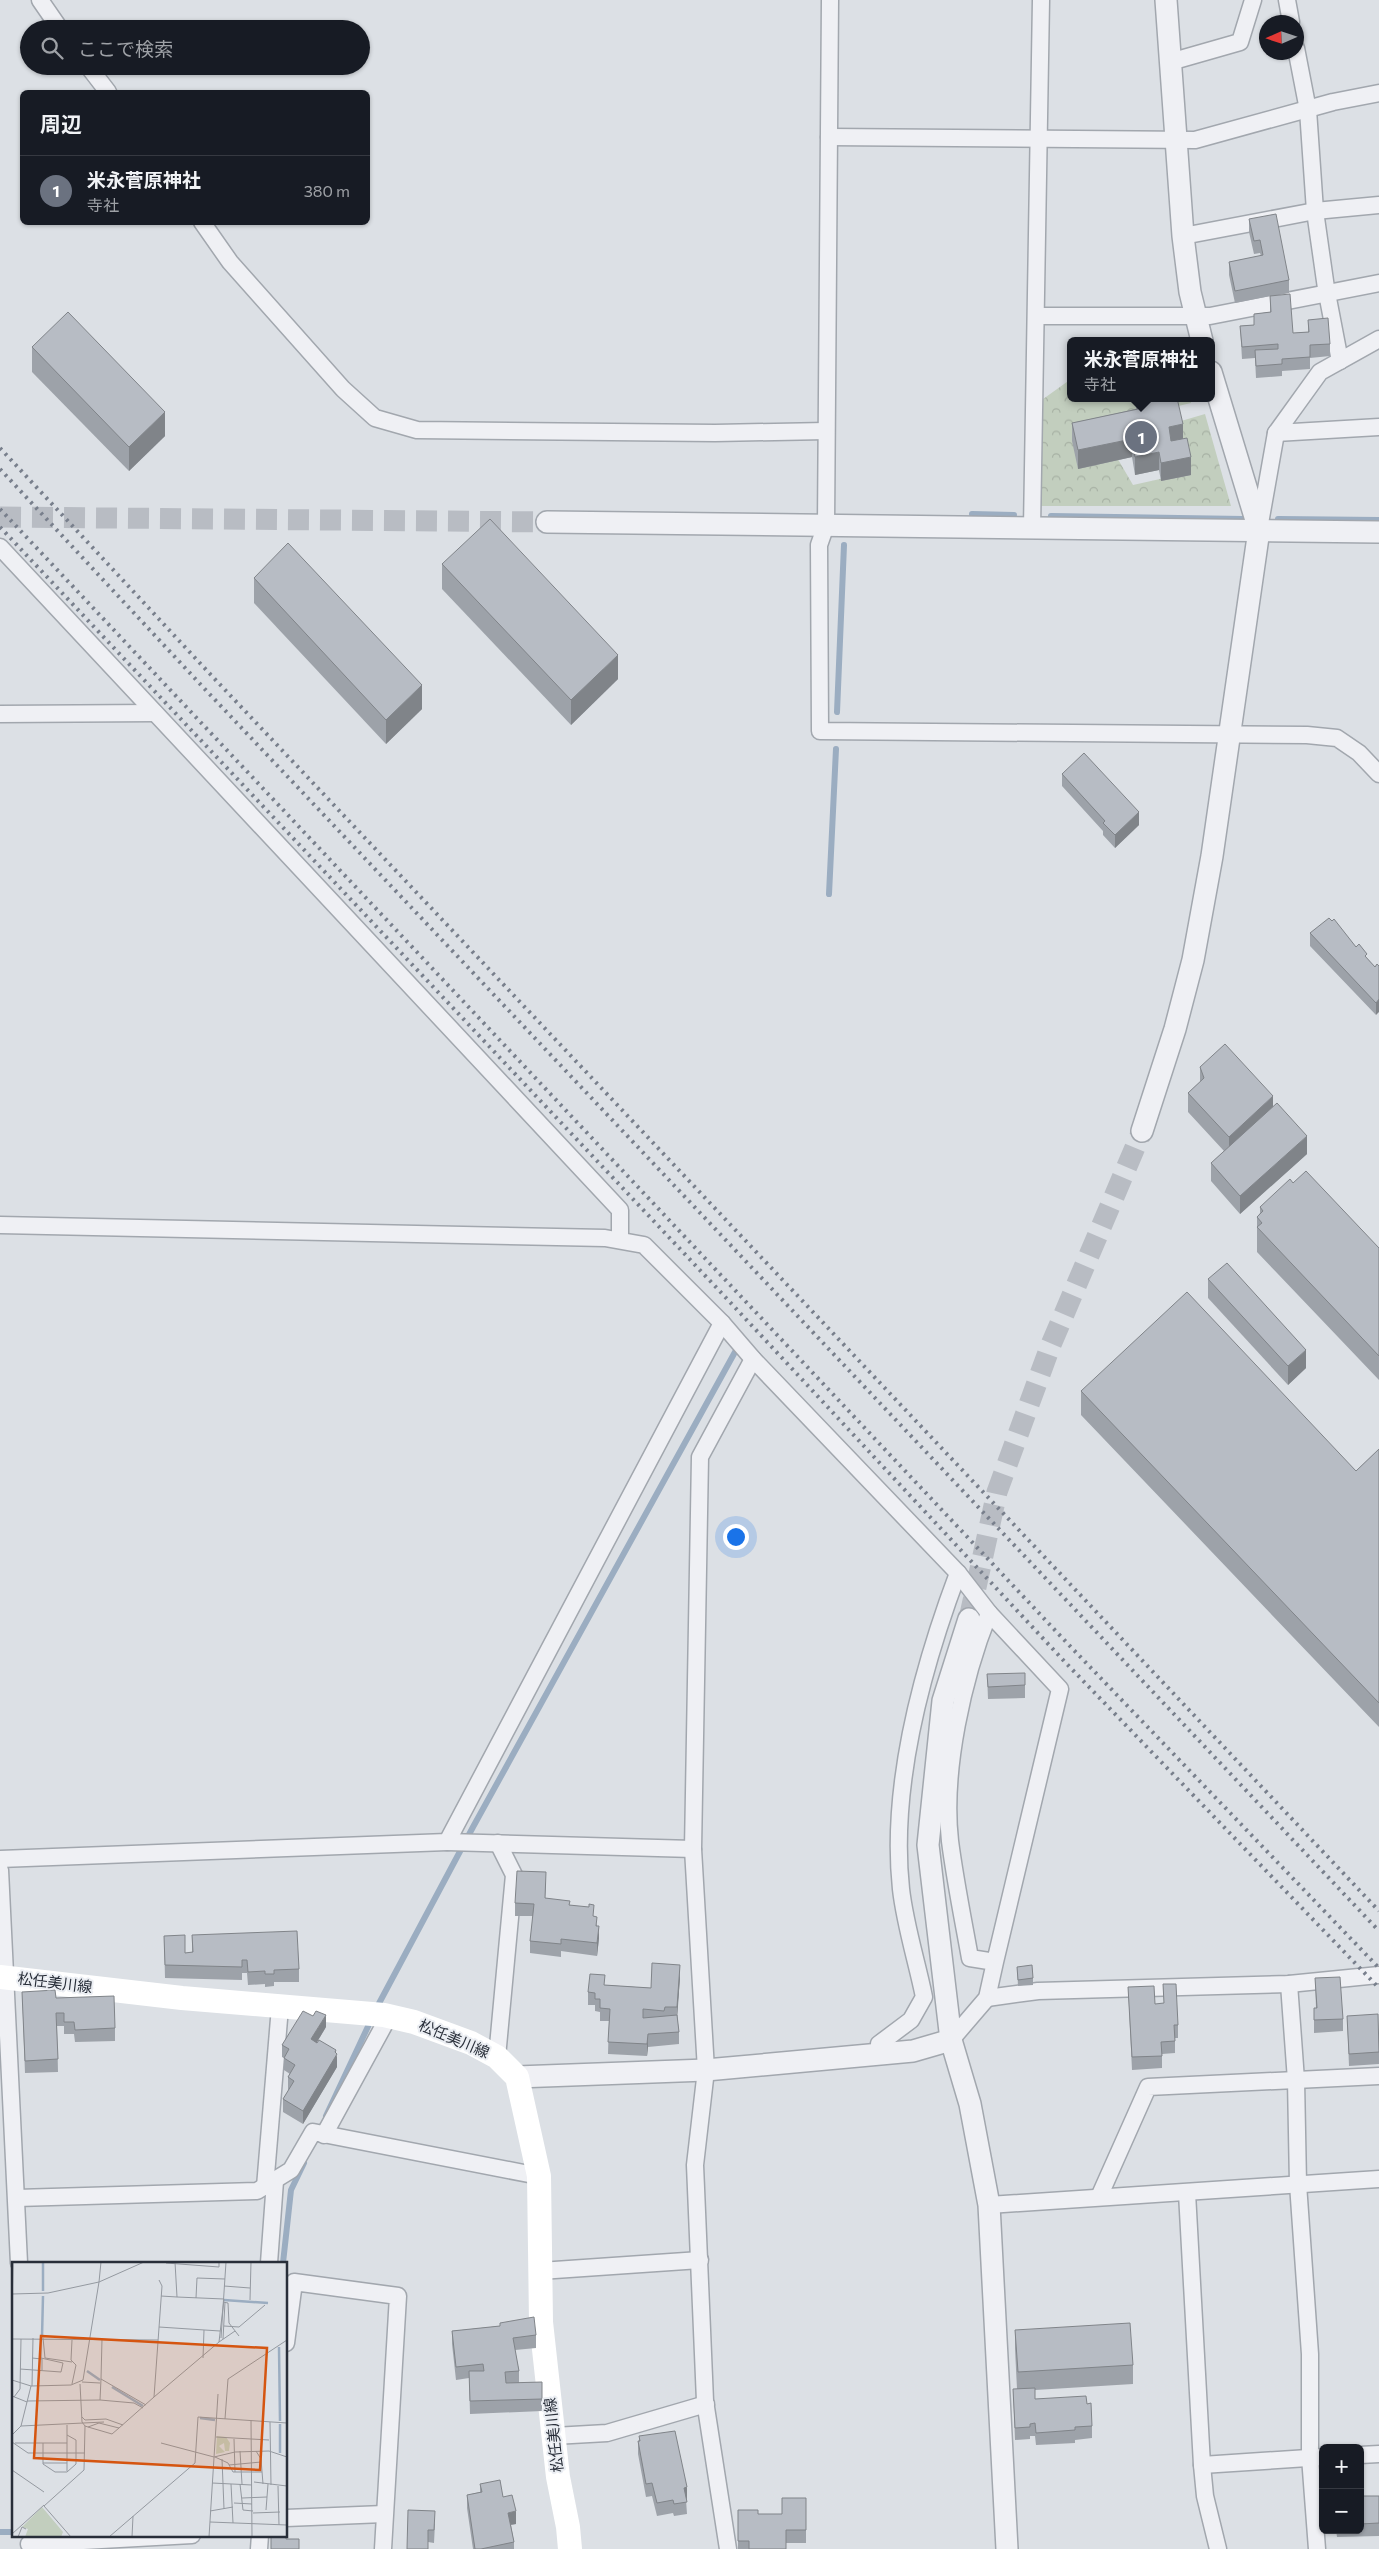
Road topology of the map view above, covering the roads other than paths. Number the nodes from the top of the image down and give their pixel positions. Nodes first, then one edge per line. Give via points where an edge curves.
1 (40, 0) edge
2 (830, 0) edge
3 (1042, 0) edge
4 (1166, 0) edge
5 (1254, 0) edge
6 (1287, 0) edge
7 (1290, 15) edge
8 (54, 20) edge
9 (1298, 60) edge
10 (1170, 62) junction
11 (95, 75) edge
12 (106, 90) edge
13 (1379, 93) edge
14 (1308, 110) junction
15 (829, 137) junction
16 (1038, 138) junction
17 (1175, 141) junction
18 (1379, 205) edge
19 (1315, 211) junction
20 (204, 225) edge
21 (1184, 236) junction
22 (1379, 283) edge
23 (1327, 294) junction
24 (1038, 316) junction
25 (1195, 317) junction
26 (1201, 337) edge
27 (1379, 340) edge
28 (1340, 361) junction
29 (1215, 385) edge
30 (1379, 427) edge
31 (826, 431) junction
32 (1276, 433) junction
33 (547, 522) tunnel mouth
34 (826, 525) junction
35 (1032, 528) junction
36 (1259, 530) junction
37 (1379, 532) edge
38 (0, 547) edge
39 (155, 712) junction
40 (0, 714) edge
41 (1230, 735) junction
42 (1379, 774) edge
43 (1142, 1131) tunnel mouth
44 (0, 1225) edge
45 (620, 1239) junction
46 (722, 1323) junction
47 (753, 1359) junction
48 (958, 1573) junction
49 (989, 1613) junction
50 (968, 1619) tunnel mouth
51 (447, 1842) junction
52 (498, 1843) junction
53 (693, 1849) junction
54 (0, 1859) edge
55 (0, 1870) edge
56 (996, 1962) junction
57 (1379, 1974) edge
58 (2, 1977) edge
59 (1289, 1984) junction
60 (987, 1998) junction
61 (280, 2007) junction
62 (386, 2016) junction
63 (951, 2040) junction
64 (880, 2054) junction
65 (497, 2057) junction
66 (706, 2070) junction
67 (1379, 2076) edge
68 (517, 2077) junction
69 (1296, 2080) junction
70 (324, 2135) junction
71 (539, 2176) junction
72 (1379, 2179) edge
73 (270, 2184) junction
74 (1298, 2184) junction
75 (1187, 2193) junction
76 (1099, 2197) junction
77 (17, 2198) junction
78 (989, 2205) junction
79 (700, 2260) junction
80 (19, 2262) edge
81 (269, 2262) edge
82 (540, 2271) junction
83 (290, 2282) edge
84 (288, 2312) edge
85 (706, 2404) junction
86 (554, 2436) junction
87 (1379, 2454) edge
88 (1364, 2455) edge
89 (1316, 2457) edge
90 (1202, 2465) junction
91 (384, 2514) junction
92 (288, 2518) edge
93 (172, 2536) edge
94 (260, 2536) edge
95 (29, 2543) edge
96 (259, 2549) edge
97 (383, 2549) edge
98 (570, 2549) edge
99 (728, 2549) edge
100 (1007, 2549) edge
101 (1218, 2549) edge
102 (1317, 2549) edge

1 - 8 street
2 - 15 street
3 - 16 street
4 - 10 street
5 - 10 street via 1240,42
6 - 7 street
9 - 14 street
10 - 17 street
11 - 12 street
13 - 14 street
14 - 17 street via 1195,140
14 - 19 street
15 - 16 street
15 - 31 street
16 - 17 street
16 - 24 street
17 - 21 street
18 - 19 street
19 - 21 street
19 - 23 street
20 - 31 street via 243,277 343,389 374,418 417,430
21 - 25 street
22 - 23 street
23 - 25 street
23 - 28 street
24 - 25 street
24 - 35 street
25 - 26 street
27 - 28 street
28 - 32 street via 1320,372
29 - 36 street
30 - 32 street
31 - 34 street
32 - 36 street
33 - 34 street
34 - 35 street
34 - 41 street via 819,545 820,731
35 - 36 street
36 - 37 street
36 - 41 street
38 - 39 street
39 - 40 street
39 - 45 street via 620,1210
41 - 42 street via 1337,738 1359,753
41 - 43 street via 1193,960 1176,1029
44 - 45 street
45 - 46 street via 644,1245
46 - 47 street
46 - 51 street
47 - 48 street
47 - 53 street via 700,1457
48 - 49 street
48 - 64 street via 928,1662 903,1772 901,1890 924,1997 912,2020 879,2044
49 - 56 street via 967,1677 950,1775 950,1840 970,1958
49 - 56 street via 1060,1689
50 - 63 street via 943,1701 928,1845
51 - 52 street
51 - 54 street
52 - 53 street
52 - 65 street via 514,1875
53 - 66 street
55 - 58 street
56 - 60 street
57 - 59 street
58 - 61 main road, 松任美川線
58 - 77 street
59 - 60 street via 1038,1991
59 - 69 street
60 - 63 street
61 - 62 main road, 松任美川線
61 - 73 street
62 - 65 main road, 松任美川線 via 414,2022 471,2043
62 - 70 street
63 - 64 street
63 - 78 street via 970,2104
64 - 66 street
65 - 68 main road, 松任美川線
66 - 68 street
66 - 79 street via 695,2165
67 - 69 street
68 - 71 main road, 松任美川線
69 - 74 street
69 - 76 street via 1148,2087
70 - 71 street
70 - 73 street via 313,2132 291,2170
71 - 82 main road, 松任美川線
72 - 74 street
73 - 77 street via 257,2191
73 - 81 street
74 - 75 street
74 - 89 street
75 - 76 street
75 - 90 street
76 - 78 street
77 - 80 street
78 - 100 street
79 - 82 street
79 - 85 street
82 - 86 main road, 松任美川線
83 - 84 street
83 - 91 street via 398,2296
85 - 86 street via 608,2433
85 - 99 street
86 - 98 main road, 松任美川線
87 - 88 street
89 - 90 street
89 - 102 street
90 - 101 street via 1205,2496
91 - 92 street
91 - 97 street
93 - 95 street
94 - 96 street

